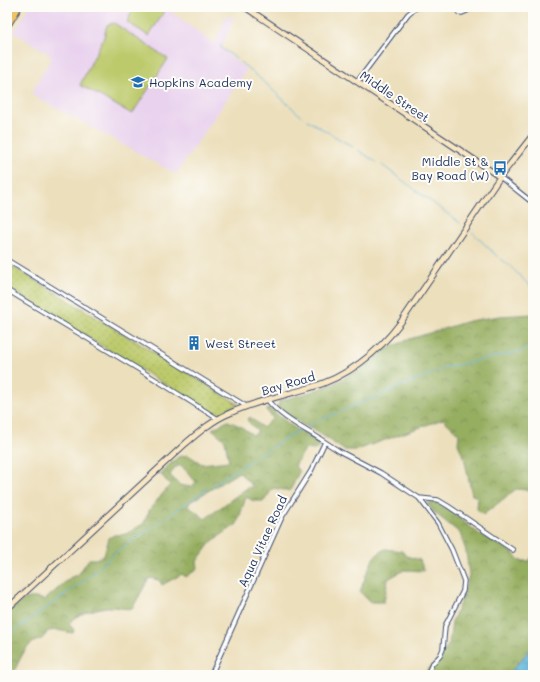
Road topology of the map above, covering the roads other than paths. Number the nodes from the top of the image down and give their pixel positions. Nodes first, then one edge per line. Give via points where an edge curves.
1 (18, 7) edge
2 (245, 7) edge
3 (418, 7) edge
4 (456, 7) edge
5 (468, 7) edge
6 (254, 9) edge
7 (7, 25) edge
8 (357, 82) junction
9 (533, 136) edge
10 (500, 177) junction
11 (533, 203) edge
12 (7, 260) edge
13 (7, 290) edge
14 (267, 399) junction
15 (246, 406) junction
16 (218, 419) junction
17 (326, 442) junction
18 (419, 498) junction
19 (513, 550) dead end
20 (7, 609) edge
21 (211, 675) edge
22 (427, 675) edge

1 - 7 highway
2 - 6 main road, Middle Street
3 - 8 street via 408,14
4 - 5 street via 462,14
6 - 8 main road, Middle Street
8 - 10 main road, Middle Street
9 - 10 main road, Bay Road
10 - 11 street, Middle Street
10 - 14 main road, Bay Road via 416,301 382,345 354,367 328,381
12 - 15 street
13 - 16 street
14 - 15 main road, Bay Road
14 - 17 street via 271,406
15 - 16 main road, Bay Road
16 - 20 main road, Bay Road via 185,444
17 - 18 street
17 - 21 street, Aqua Vitae Road via 282,517
18 - 19 street via 438,500
18 - 22 street via 438,523 464,581 463,591 445,626 443,649

